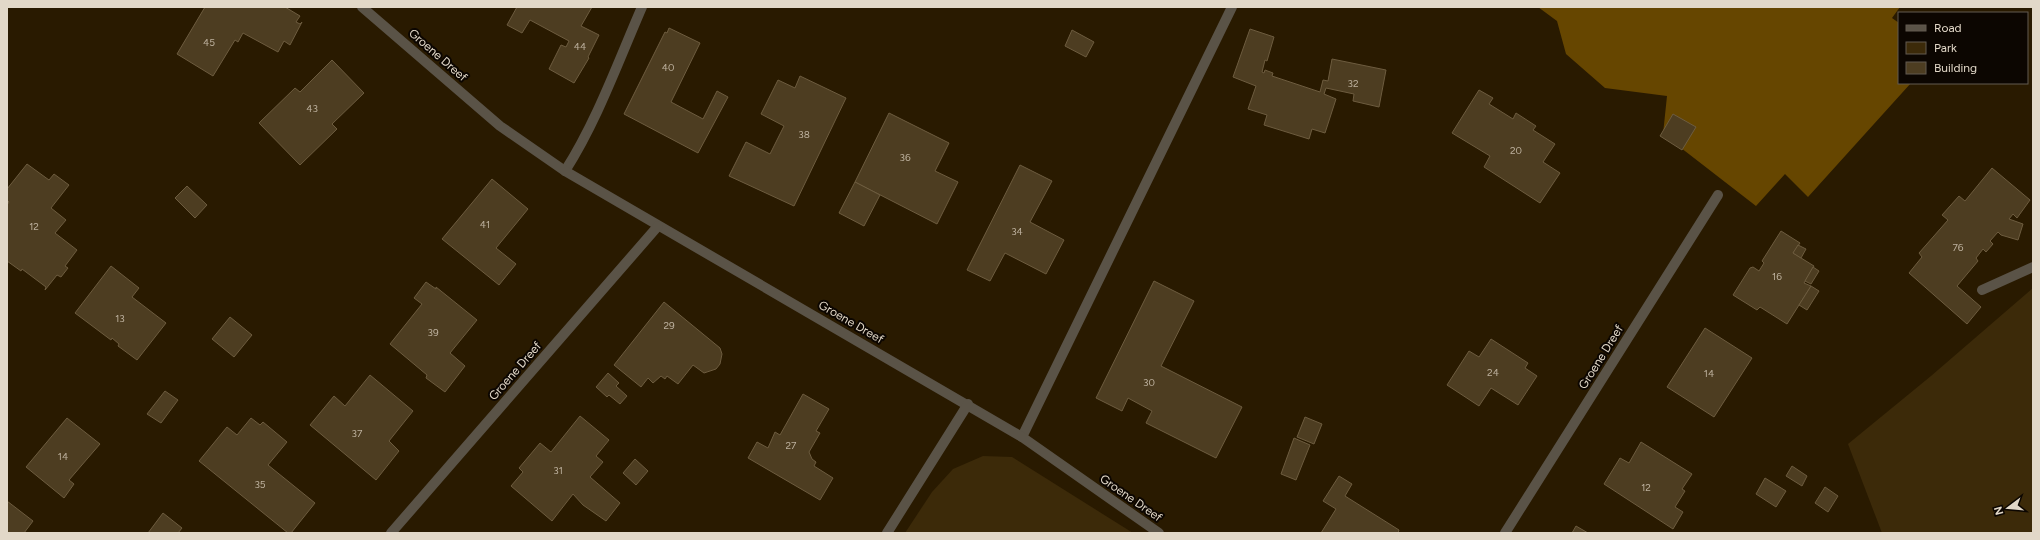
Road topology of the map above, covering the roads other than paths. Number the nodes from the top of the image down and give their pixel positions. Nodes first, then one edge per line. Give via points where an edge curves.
1 (362, 7) edge
2 (642, 7) edge
3 (1232, 7) edge
4 (564, 171) junction
5 (1718, 195) dead end
6 (658, 226) junction
7 (2033, 266) edge
8 (1982, 290) dead end
9 (968, 404) junction
10 (1022, 437) junction
11 (391, 533) edge
12 (887, 533) edge
13 (1159, 533) edge
14 (1505, 533) edge

1 - 4 street, Groene Dreef via 500,126
2 - 4 street via 600,102
3 - 10 street
4 - 6 street, Groene Dreef
5 - 14 street, Groene Dreef
6 - 9 street, Groene Dreef
6 - 11 street, Groene Dreef
7 - 8 street
9 - 10 street, Groene Dreef
9 - 12 street
10 - 13 street, Groene Dreef

